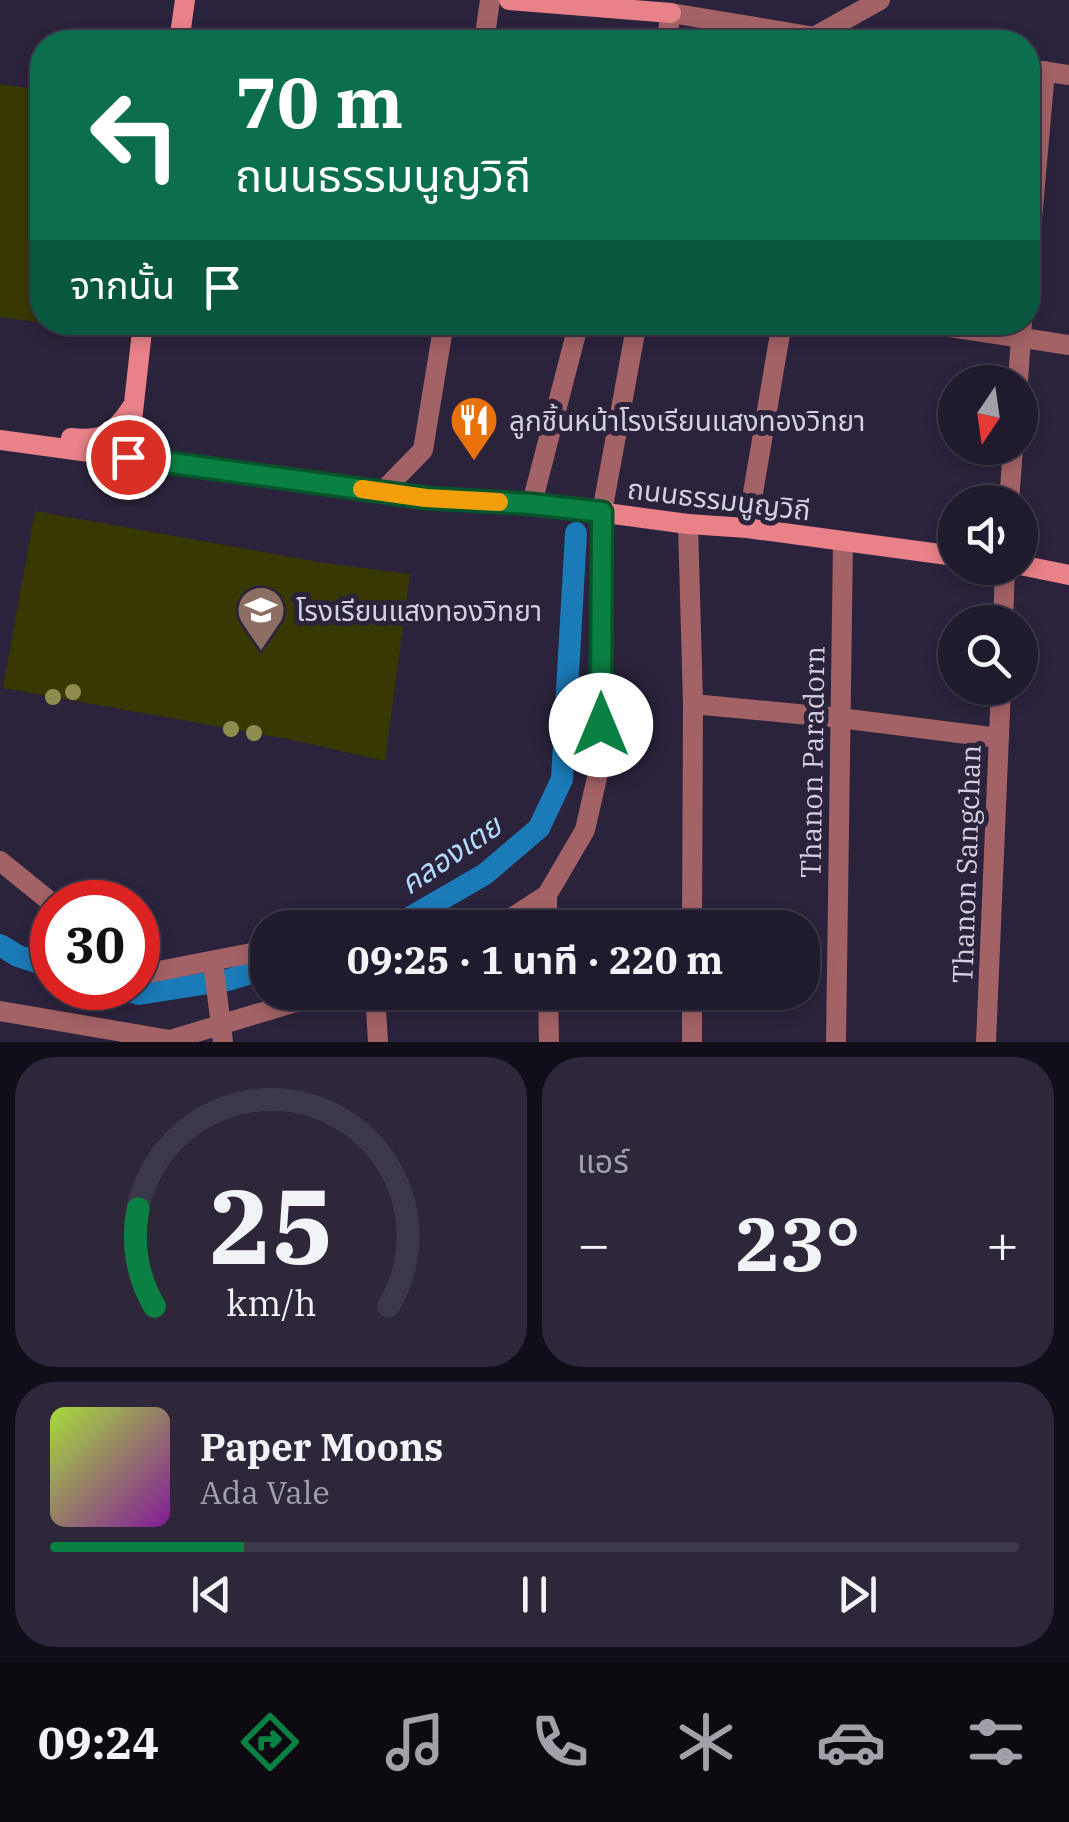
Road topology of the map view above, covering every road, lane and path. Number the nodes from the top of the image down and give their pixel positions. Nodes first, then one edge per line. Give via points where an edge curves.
1 (185, 0) edge
2 (490, 0) edge
3 (509, 0) edge
4 (880, 0) edge
5 (629, 5) edge
6 (683, 10) edge
7 (181, 30) edge
8 (486, 30) edge
9 (733, 30) edge
10 (828, 30) edge
11 (1040, 70) edge
12 (1069, 74) edge
13 (141, 335) edge
14 (442, 335) edge
15 (576, 335) edge
16 (635, 335) edge
17 (780, 335) edge
18 (1022, 335) edge
19 (1038, 335) edge
20 (1069, 345) edge
21 (1019, 365) edge
22 (132, 407) junction
23 (0, 428) edge
24 (0, 440) edge
25 (128, 457) junction
26 (382, 492) junction
27 (532, 504) junction
28 (602, 512) junction
29 (688, 524) junction
30 (747, 528) junction
31 (843, 542) junction
32 (938, 554) edge
33 (1038, 569) edge
34 (1069, 575) edge
35 (693, 704) junction
36 (1000, 705) edge
37 (840, 718) junction
38 (999, 738) junction
39 (0, 861) edge
40 (30, 885) edge
41 (546, 894) junction
42 (522, 910) edge
43 (546, 910) edge
44 (692, 910) edge
45 (250, 954) edge
46 (212, 962) junction
47 (160, 971) edge
48 (283, 1010) edge
49 (376, 1010) edge
50 (548, 1010) edge
51 (692, 1010) edge
52 (0, 1011) edge
53 (222, 1033) edge
54 (378, 1042) edge
55 (549, 1042) edge
56 (692, 1042) edge
57 (836, 1042) edge
58 (986, 1042) edge

1 - 7 street
2 - 8 street
3 - 5 street
4 - 10 street
5 - 6 street
6 - 9 street
11 - 12 street
13 - 22 street
14 - 26 street via 423,450
15 - 27 street
16 - 28 street
17 - 30 street
18 - 21 street
19 - 20 street
22 - 23 street via 111,434 91,440
22 - 25 street
24 - 25 street, ถนนธรรมนูญวิถี
25 - 26 street, ถนนธรรมนูญวิถี
26 - 27 street, ถนนธรรมนูญวิถี
27 - 28 street, ถนนธรรมนูญวิถี
28 - 29 street, ถนนธรรมนูญวิถี
28 - 41 street via 601,760 585,830
29 - 30 street, ถนนธรรมนูญวิถี
29 - 35 street
30 - 31 street, ถนนธรรมนูญวิถี
31 - 32 street, ถนนธรรมนูญวิถี
31 - 37 street, Thanon Paradorn
33 - 34 street
35 - 37 street
35 - 44 street
36 - 38 street, Thanon Sangchan
37 - 38 street
37 - 57 street, Thanon Paradorn
38 - 58 street, Thanon Sangchan
39 - 40 street
41 - 42 street
41 - 43 street
45 - 46 street
46 - 47 street
46 - 53 street
48 - 53 street
49 - 54 street
50 - 55 street
51 - 56 street
52 - 53 street via 170,1040

